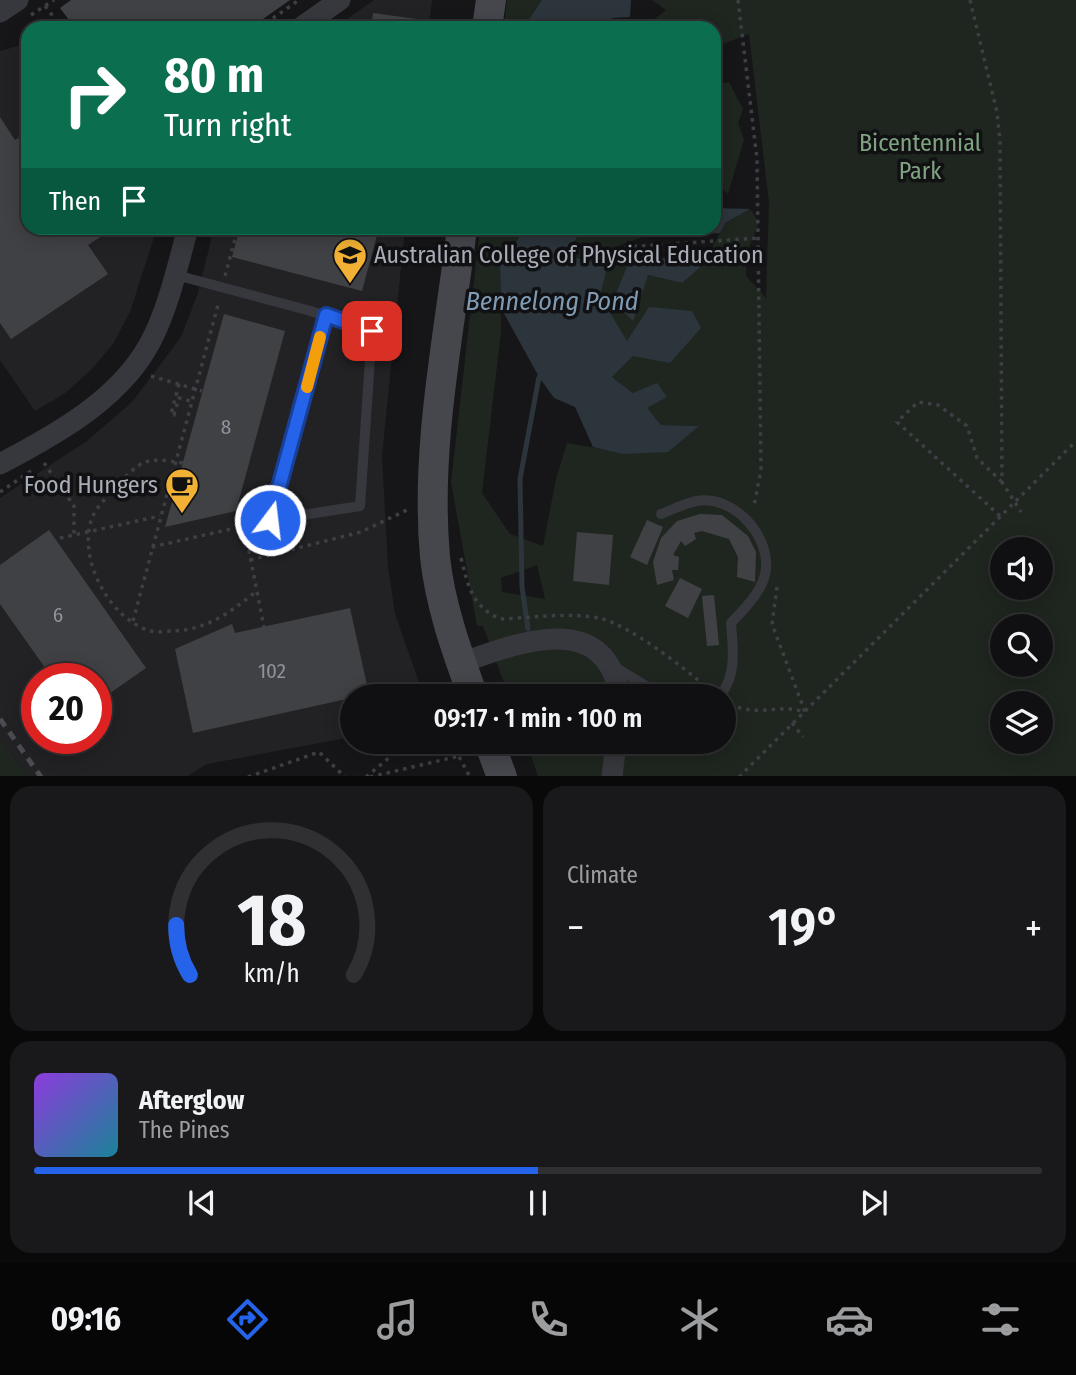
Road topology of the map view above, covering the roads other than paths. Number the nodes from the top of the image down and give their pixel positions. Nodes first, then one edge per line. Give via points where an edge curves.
1 (17, 0) edge
2 (340, 0) edge
3 (491, 0) edge
4 (0, 12) edge
5 (310, 21) edge
6 (489, 21) edge
7 (186, 235) edge
8 (461, 235) edge
9 (176, 275) junction
10 (326, 315) junction
11 (0, 464) edge
12 (661, 514) dead end
13 (461, 663) junction
14 (608, 663) junction
15 (469, 684) edge
16 (616, 684) edge
17 (643, 684) edge
18 (728, 684) edge
19 (494, 754) edge
20 (502, 776) edge

1 - 4 street
2 - 5 street
3 - 6 street
7 - 9 street
8 - 13 street via 437,426 433,502 436,559
9 - 10 lane
9 - 11 street via 153,338 107,396
10 - 10 lane via 323,328 270,520 360,506 372,331
12 - 18 lane via 698,500 734,510 750,522 765,552 761,587 731,623 733,658
13 - 14 street via 518,643 550,638 581,642
13 - 15 street
14 - 16 street
14 - 17 lane
19 - 20 street

